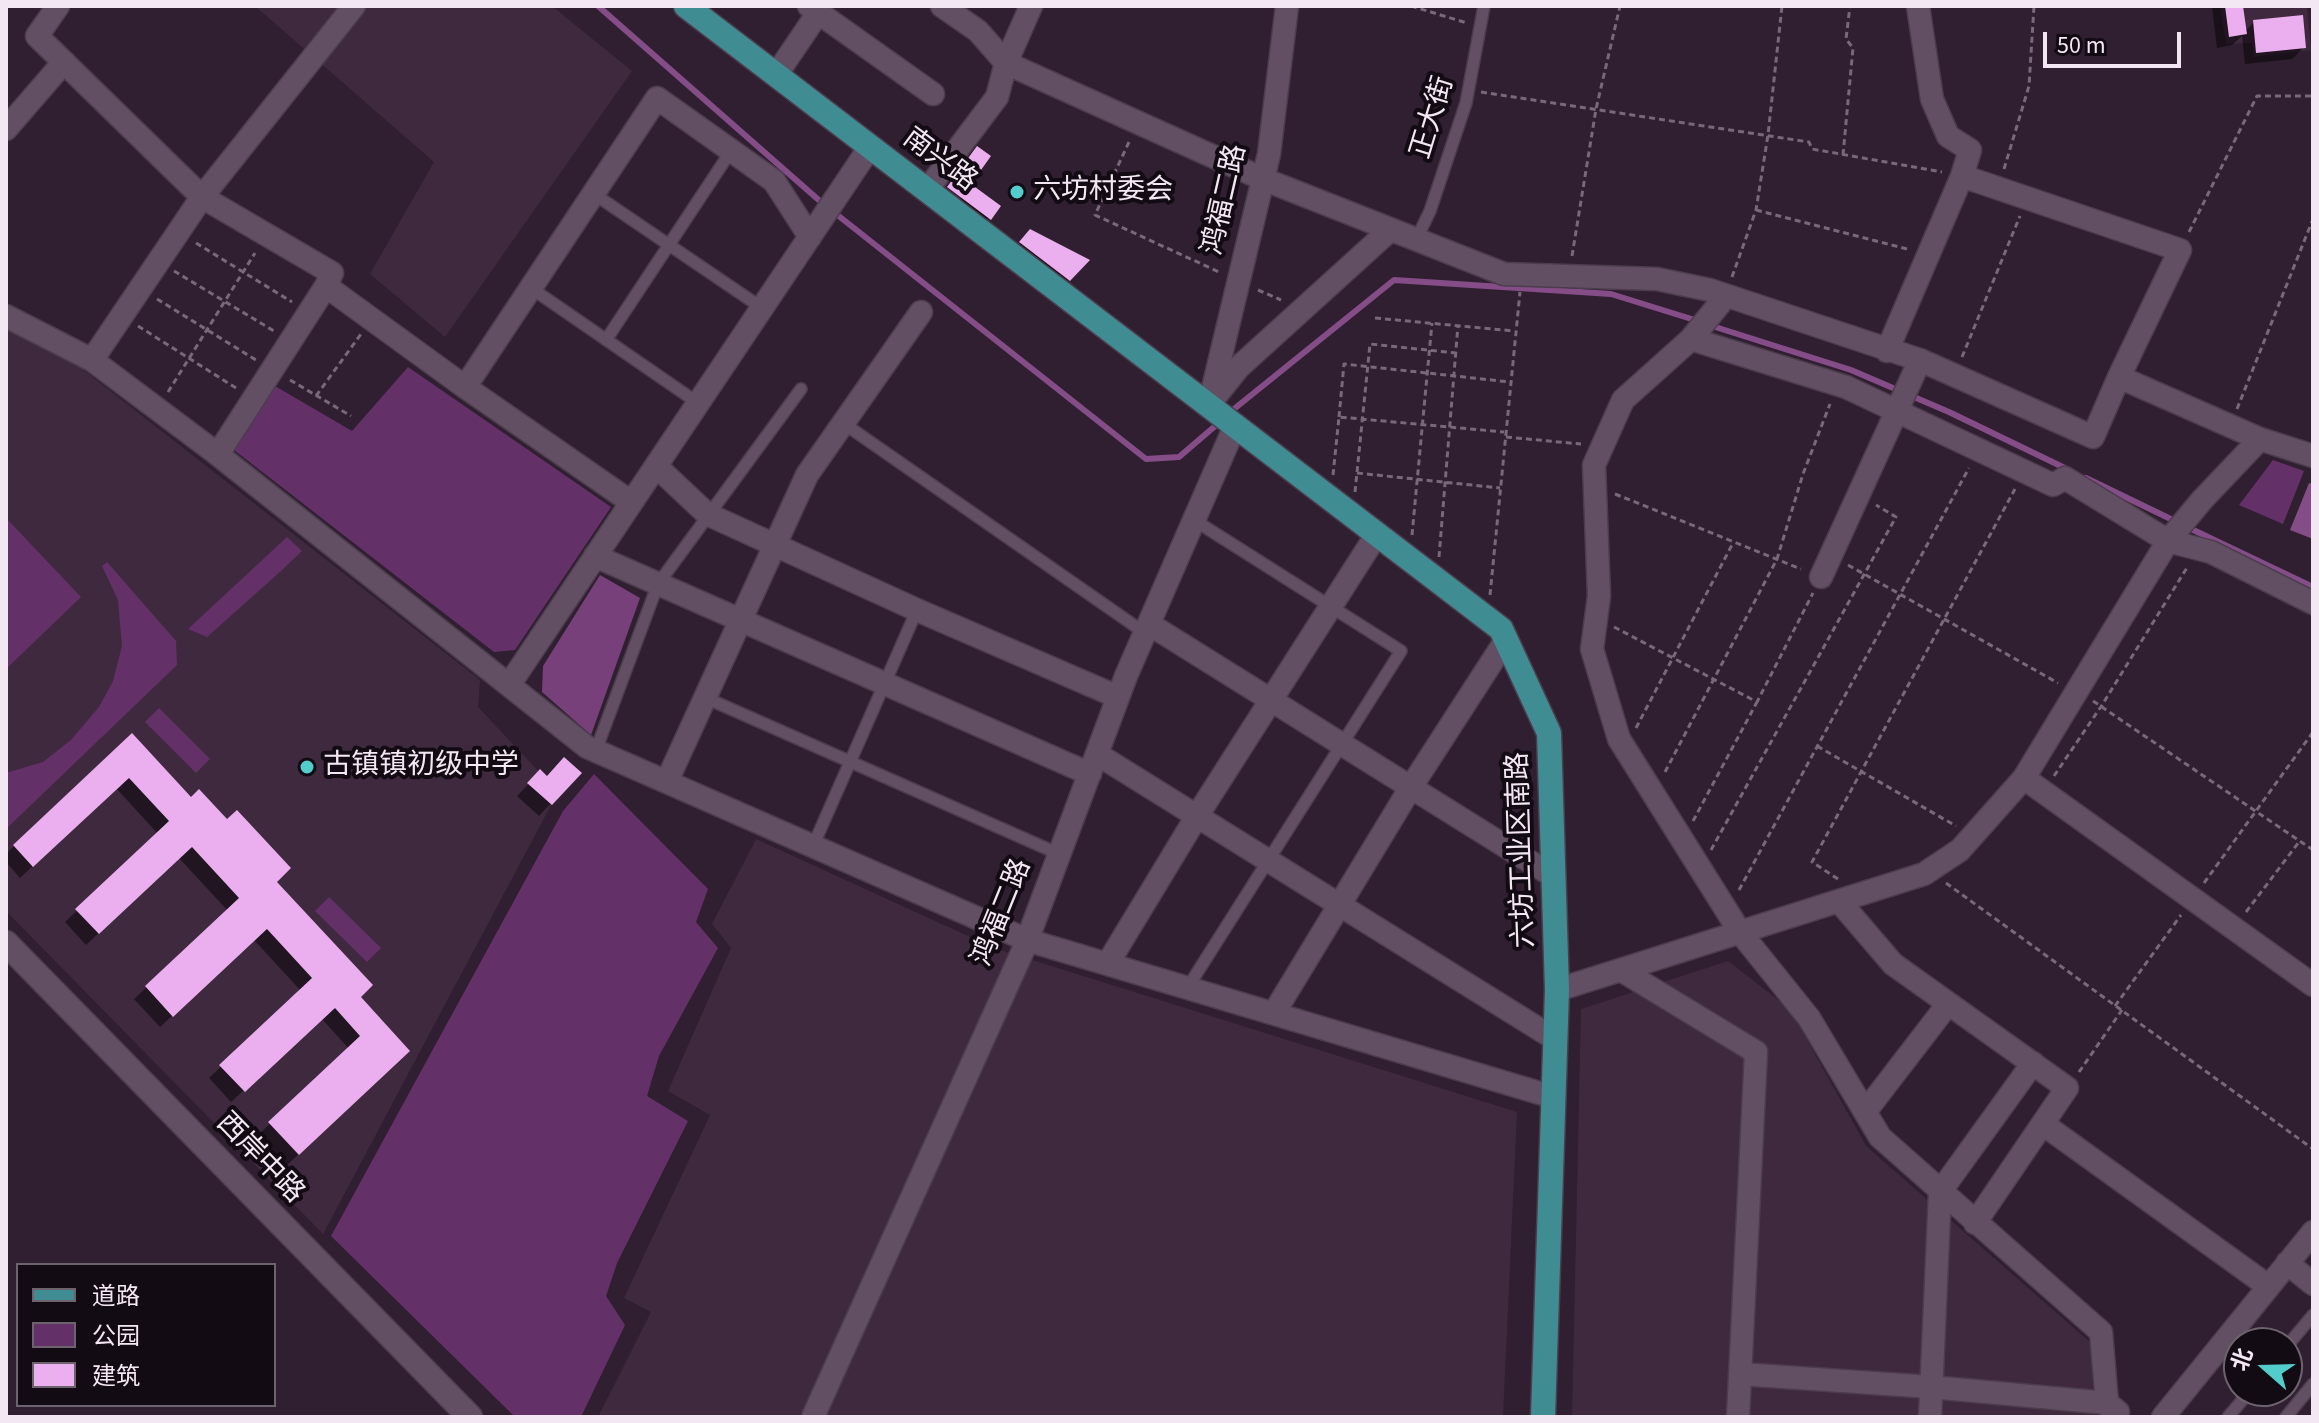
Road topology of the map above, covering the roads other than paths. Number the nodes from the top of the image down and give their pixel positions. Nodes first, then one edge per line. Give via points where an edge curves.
1 (58, 6) edge
2 (354, 6) edge
3 (686, 6) edge
4 (942, 6) edge
5 (1031, 6) edge
6 (1287, 6) edge
7 (1484, 6) edge
8 (1918, 6) edge
9 (814, 9) edge
10 (64, 62) junction
11 (1006, 63) junction
12 (776, 75) junction
13 (933, 94) dead end
14 (6, 129) edge
15 (870, 147) junction
16 (731, 151) junction
17 (1962, 176) junction
18 (1263, 179) junction
19 (927, 190) junction
20 (594, 194) junction
21 (202, 197) junction
22 (1390, 230) junction
23 (810, 237) junction
24 (1416, 240) junction
25 (670, 245) junction
26 (326, 286) junction
27 (531, 288) junction
28 (1726, 296) junction
29 (762, 308) junction
30 (921, 312) dead end
31 (6, 316) edge
32 (1691, 339) junction
33 (606, 340) junction
34 (1887, 351) junction
35 (92, 360) junction
36 (1920, 360) junction
37 (2119, 377) junction
38 (465, 387) junction
39 (801, 389) dead end
40 (698, 403) junction
41 (1896, 412) junction
42 (1223, 416) junction
43 (843, 423) junction
44 (2260, 439) junction
45 (218, 454) junction
46 (2313, 456) edge
47 (656, 466) junction
48 (631, 502) junction
49 (707, 514) junction
50 (1194, 520) junction
51 (1377, 534) junction
52 (2168, 541) junction
53 (776, 545) junction
54 (595, 556) junction
55 (1821, 577) road end
56 (658, 584) junction
57 (2313, 603) edge
58 (1331, 606) junction
59 (917, 610) junction
60 (742, 621) junction
61 (1147, 628) junction
62 (1506, 640) junction
63 (884, 683) junction
64 (509, 685) junction
65 (1118, 697) junction
66 (706, 698) junction
67 (1271, 699) junction
68 (1343, 744) junction
69 (596, 750) junction
70 (850, 762) junction
71 (1093, 764) junction
72 (2024, 778) junction
73 (667, 781) junction
74 (1411, 787) junction
75 (1197, 816) junction
76 (813, 846) junction
77 (1059, 854) junction
78 (1269, 861) junction
79 (1553, 876) junction
80 (1839, 901) junction
81 (1339, 905) junction
82 (1740, 932) junction
83 (1027, 940) junction
84 (6, 943) edge
85 (1108, 963) junction
86 (1621, 970) junction
87 (2313, 985) edge
88 (1188, 987) junction
89 (1557, 990) junction
90 (1948, 1004) junction
91 (1274, 1013) junction
92 (1555, 1039) junction
93 (2033, 1063) junction
94 (1553, 1097) junction
95 (1865, 1112) junction
96 (2043, 1124) junction
97 (1940, 1192) junction
98 (1975, 1223) junction
99 (2313, 1232) edge
100 (2287, 1263) junction
101 (2313, 1284) edge
102 (2268, 1286) junction
103 (1740, 1374) junction
104 (2313, 1384) edge
105 (1931, 1387) junction
106 (2111, 1410) edge
107 (470, 1417) edge
108 (813, 1417) edge
109 (1543, 1417) edge
110 (1738, 1417) edge
111 (1930, 1417) edge
112 (2126, 1417) edge
113 (2163, 1417) edge
114 (2286, 1417) edge

1 - 10 street via 37,36
2 - 21 street
3 - 12 main road, 南兴路
4 - 11 street via 978,31
5 - 11 street
6 - 18 street, 鸿福二路
7 - 24 lane, 正大街 via 1469,90
8 - 17 street via 1932,99 1948,136 1970,150
9 - 12 street
9 - 13 street
10 - 14 street
10 - 21 street
11 - 18 street
11 - 19 street via 997,97
12 - 15 main road, 南兴路
15 - 19 main road, 南兴路
15 - 23 street
16 - 20 street via 657,98
16 - 23 street via 774,181
16 - 25 lane
17 - 34 street
17 - 37 street via 2180,250
18 - 22 street
18 - 42 street, 鸿福二路 via 1239,281
19 - 42 main road, 南兴路
20 - 25 lane
20 - 27 street
21 - 26 street via 332,273
21 - 35 street
22 - 24 street
22 - 42 street via 1239,367
23 - 29 street
24 - 28 street via 1504,274 1657,279
25 - 29 lane
25 - 33 lane
26 - 38 street
26 - 45 street
27 - 33 lane
27 - 38 street
28 - 32 street
28 - 34 street
29 - 40 street
30 - 43 street
31 - 35 street
32 - 41 street via 1838,384
32 - 82 street via 1623,400 1594,465 1599,596 1592,649 1619,739
33 - 40 lane
34 - 36 street
35 - 45 street
36 - 37 street via 2093,437
36 - 41 street
37 - 44 street
38 - 48 street
39 - 49 lane
40 - 47 street
41 - 52 street via 2053,485 2065,478
41 - 55 street
42 - 50 street, 鸿福二路
42 - 51 main road, 六坊工业区南路
43 - 53 street via 807,475
43 - 61 lane
44 - 46 street
44 - 52 street
45 - 64 street
47 - 48 street
47 - 49 street
48 - 54 street
49 - 53 street
49 - 56 lane
50 - 58 lane
50 - 61 street, 鸿福二路
51 - 58 street
51 - 62 main road, 六坊工业区南路 via 1501,629
52 - 57 street via 2211,552
52 - 72 street
53 - 59 street
53 - 60 street
54 - 56 street
54 - 64 street
56 - 60 street
56 - 69 lane
58 - 67 street
58 - 68 lane via 1401,651
59 - 63 lane
59 - 65 street
60 - 63 street
60 - 66 street
61 - 65 street, 鸿福二路
61 - 67 street
62 - 74 street
62 - 79 main road, 六坊工业区南路 via 1549,733
63 - 70 lane
63 - 71 street
64 - 69 street
65 - 71 street, 鸿福二路
66 - 70 lane
66 - 73 street
67 - 68 street
67 - 75 street
68 - 74 street
68 - 78 lane
69 - 73 street
70 - 76 lane
70 - 77 lane
71 - 75 street
71 - 77 street, 鸿福二路
72 - 80 street via 1960,850 1930,871
72 - 87 street
73 - 76 street
74 - 79 street
74 - 81 street
75 - 78 street
75 - 85 street
76 - 83 street
77 - 83 street, 鸿福二路
78 - 81 street
78 - 88 lane
79 - 89 main road, 六坊工业区南路
80 - 82 street
80 - 90 street via 1893,964
81 - 91 street
81 - 92 street
82 - 86 street
82 - 95 street via 1809,1018
83 - 85 street
83 - 108 street, 鸿福二路
84 - 107 street, 西岸中路
85 - 88 street
86 - 89 street
86 - 103 street via 1756,1052
88 - 91 street
89 - 92 main road, 六坊工业区南路
90 - 93 street
90 - 95 street
91 - 94 street
92 - 94 main road, 六坊工业区南路
93 - 96 street via 2067,1088
93 - 97 street
94 - 109 main road, 六坊工业区南路
95 - 97 street via 1880,1137
96 - 98 street
96 - 102 street
97 - 98 street
97 - 105 street
98 - 106 street via 2101,1332
99 - 100 street
100 - 101 street
100 - 102 street
102 - 113 street
103 - 105 street
103 - 110 street
104 - 114 lane
105 - 106 street
105 - 111 street
106 - 112 street

